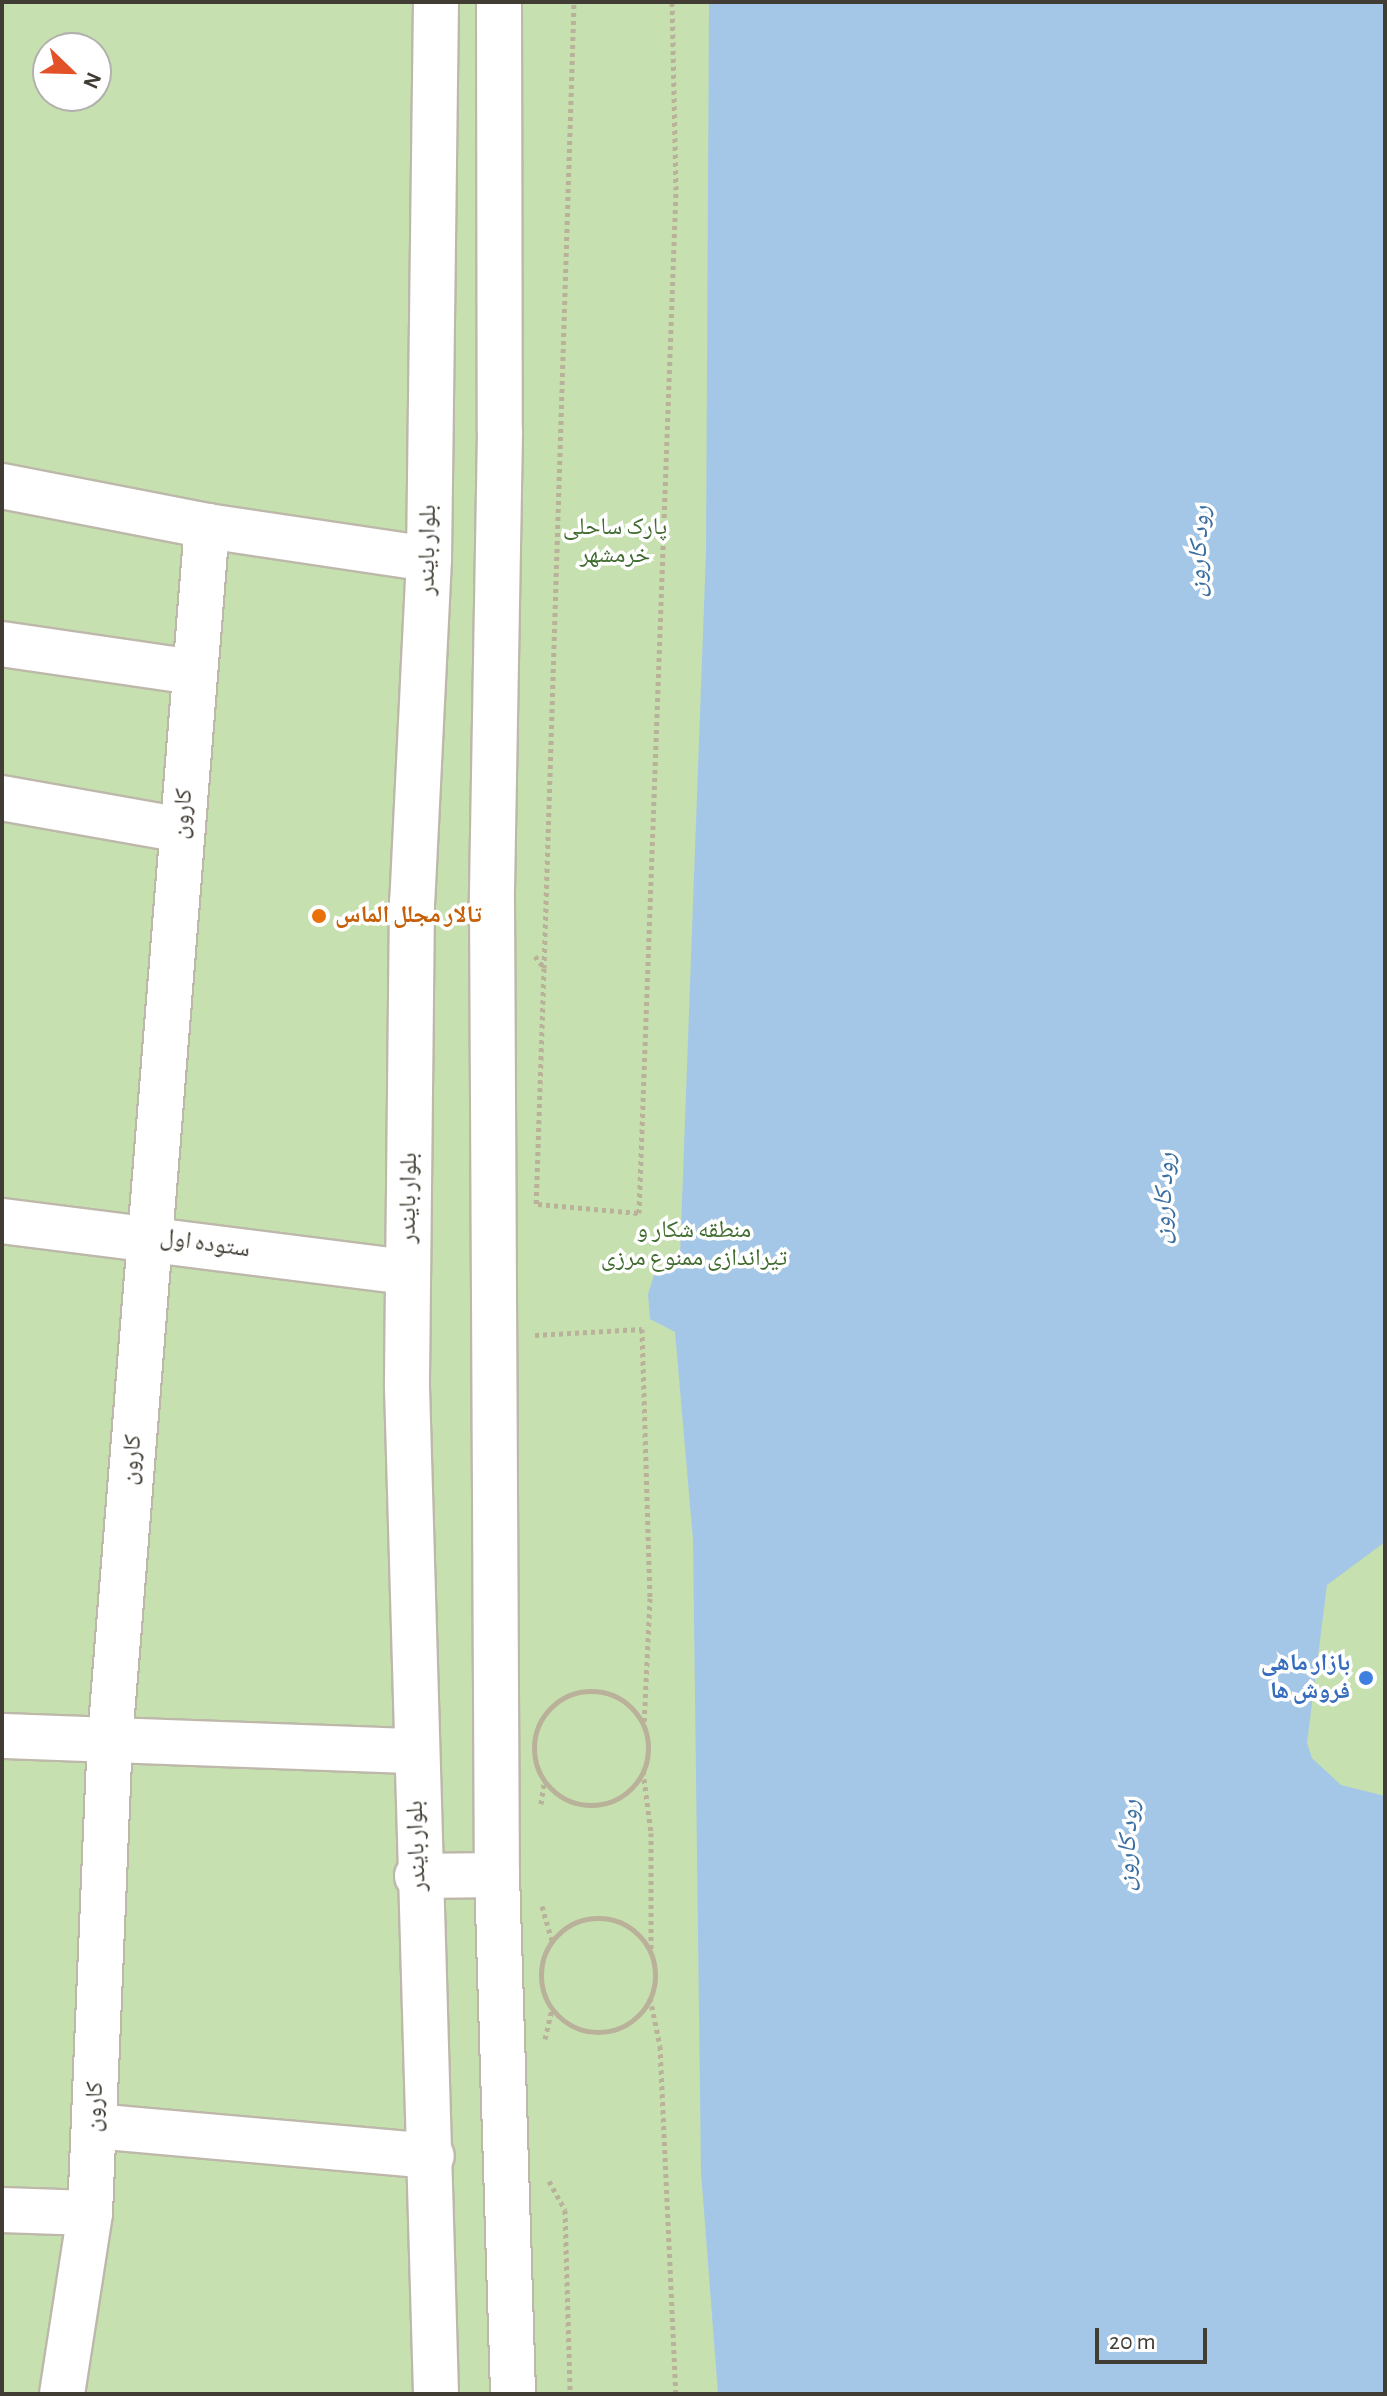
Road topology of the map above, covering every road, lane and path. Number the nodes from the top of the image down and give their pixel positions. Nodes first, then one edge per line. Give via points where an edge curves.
1 (436, 2) edge
2 (499, 2) edge
3 (574, 2) edge
4 (672, 2) edge
5 (430, 432) junction
6 (500, 432) junction
7 (2, 486) edge
8 (207, 526) junction
9 (429, 559) junction
10 (2, 644) edge
11 (194, 672) junction
12 (2, 798) edge
13 (182, 830) junction
14 (544, 968) dead end
15 (538, 1204) dead end
16 (2, 1221) edge
17 (150, 1237) junction
18 (408, 1272) junction
19 (526, 1336) dead end
20 (644, 1724) junction
21 (2, 1736) edge
22 (110, 1739) junction
23 (414, 1751) junction
24 (643, 1771) junction
25 (544, 1781) junction
26 (539, 1818) dead end
27 (497, 1875) junction
28 (417, 1876) junction
29 (542, 1899) dead end
30 (552, 1941) junction
31 (651, 1952) junction
32 (650, 1998) junction
33 (552, 2009) junction
34 (544, 2048) dead end
35 (95, 2126) junction
36 (432, 2156) junction
37 (547, 2177) dead end
38 (2, 2210) edge
39 (90, 2213) junction
40 (62, 2394) edge
41 (436, 2394) edge
42 (513, 2394) edge
43 (570, 2394) edge
44 (676, 2394) edge

1 - 5 street, بلوار بایندر
2 - 6 street
3 - 14 path
4 - 15 path via 676,190 639,1213
5 - 6 street
5 - 9 street, بلوار بایندر
6 - 27 street via 492,902
7 - 8 street
8 - 9 street
8 - 11 street, کارون
9 - 18 street, بلوار بایندر via 412,901
10 - 11 street
11 - 13 street, کارون
12 - 13 street
13 - 17 street, کارون
16 - 17 street, ستوده اول
17 - 18 street, ستوده اول
17 - 22 street, کارون
18 - 23 street, بلوار بایندر
19 - 20 path via 642,1329 650,1598
20 - 24 path via 648,1748
20 - 25 path via 630,1705 609,1693 585,1691 563,1697 545,1714 535,1735 535,1759
21 - 22 street
22 - 23 street
22 - 35 street, کارون
23 - 28 street, بلوار بایندر
24 - 25 path via 629,1791 609,1802 584,1805 562,1797
24 - 31 path via 651,1833
25 - 26 path
27 - 28 street
27 - 42 street
28 - 36 street, بلوار بایندر
29 - 30 path
30 - 31 path via 569,1925 592,1918 616,1920 636,1932
30 - 33 path via 542,1963 542,1986
31 - 32 path via 655,1975
32 - 33 path via 636,2018 616,2030 591,2032 569,2024
32 - 44 path via 660,2046
33 - 34 path
35 - 36 street
35 - 39 street, کارون
36 - 41 street, بلوار بایندر
37 - 43 path via 565,2210
38 - 39 street
39 - 40 street, کارون

